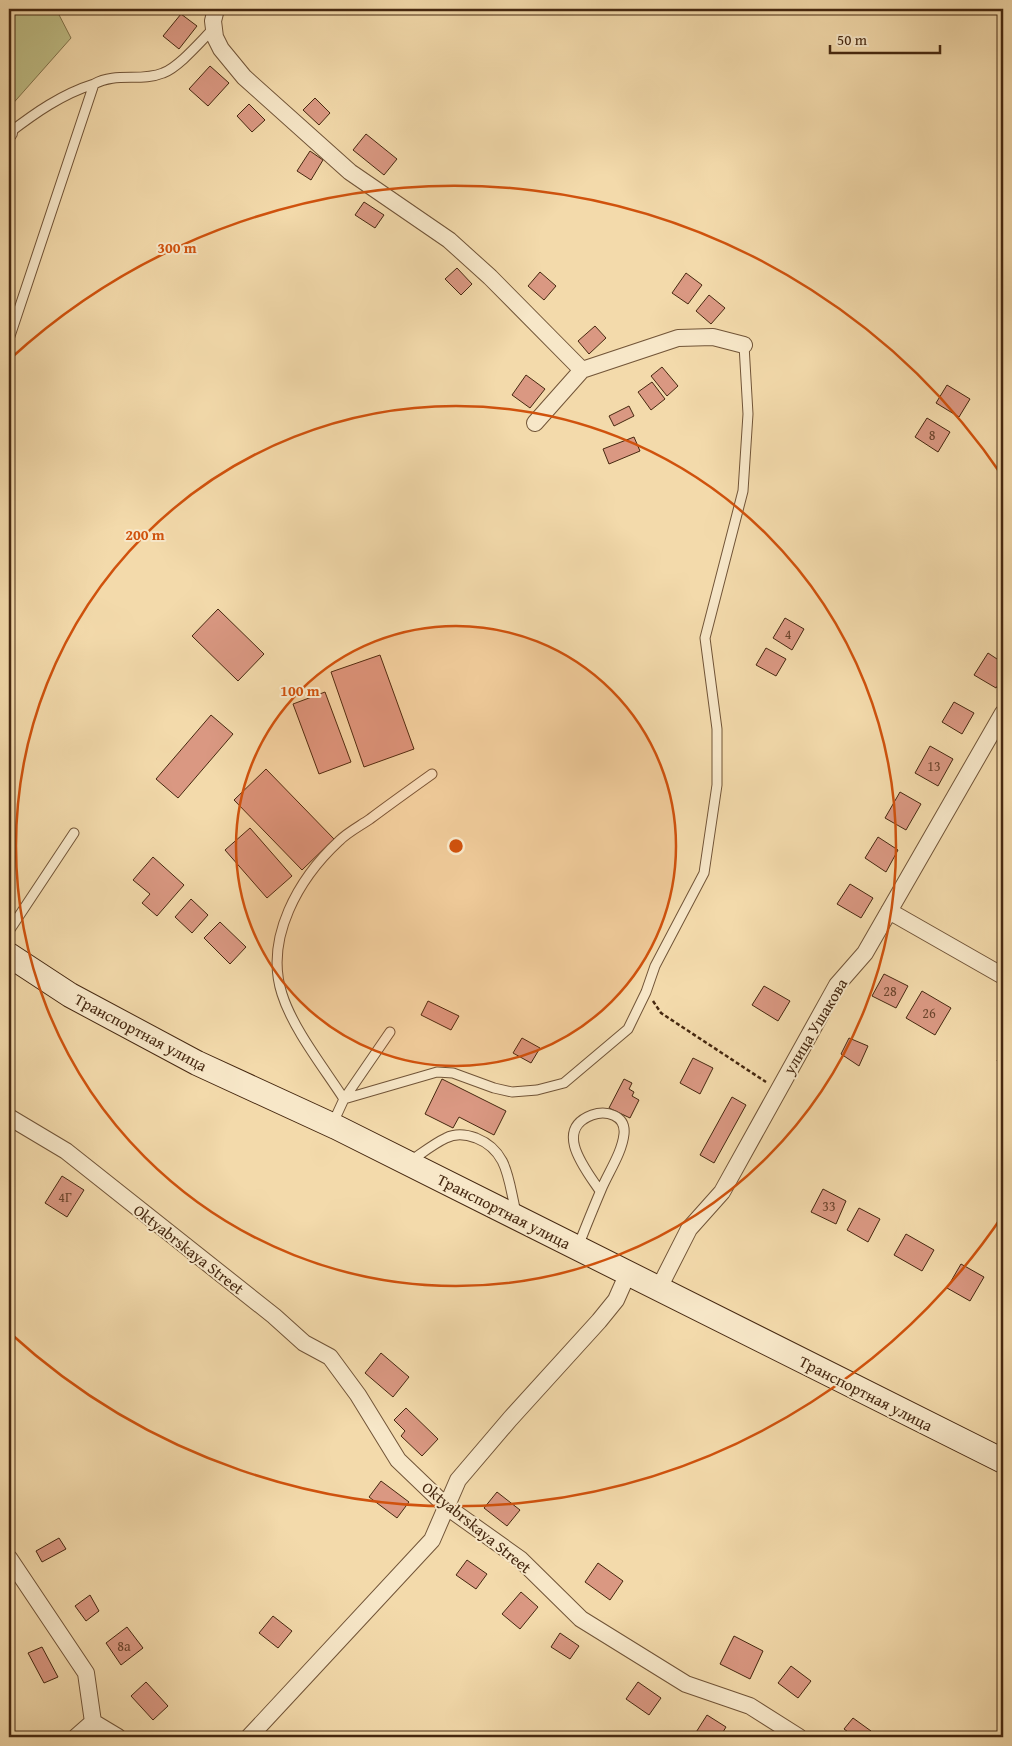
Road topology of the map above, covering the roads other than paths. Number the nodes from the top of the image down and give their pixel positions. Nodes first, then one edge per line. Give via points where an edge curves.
1 (216, 9) edge
2 (213, 29) junction
3 (94, 84) junction
4 (9, 132) edge
5 (9, 339) edge
6 (744, 345) joint
7 (582, 370) junction
8 (535, 423) dead end
9 (1003, 713) edge
10 (432, 774) dead end
11 (74, 833) dead end
12 (889, 911) junction
13 (9, 931) edge
14 (9, 955) edge
15 (1003, 976) edge
16 (390, 1032) dead end
17 (344, 1099) junction
18 (9, 1117) edge
19 (332, 1125) junction
20 (408, 1163) junction
21 (600, 1191) junction
22 (517, 1217) junction
23 (577, 1248) junction
24 (628, 1273) junction
25 (659, 1288) junction
26 (1003, 1461) edge
27 (447, 1507) junction
28 (9, 1558) edge
29 (93, 1722) junction
30 (76, 1737) edge
31 (118, 1737) edge
32 (248, 1737) edge
33 (799, 1737) edge

1 - 2 street
2 - 3 lane via 163,73 104,78
2 - 7 street via 221,49 244,78 350,172 449,240
3 - 4 lane via 74,90
3 - 5 lane
6 - 7 street via 712,336 678,338
6 - 17 lane via 748,414 743,491 705,638 718,729 717,785 704,873 654,966 646,992 628,1029 564,1083 537,1090 512,1092 453,1073 437,1072
7 - 8 street
9 - 12 street, улица Ушакова
10 - 17 lane via 339,840 305,881 287,912 280,937 276,968 282,995 306,1042
11 - 13 lane
12 - 15 street
12 - 25 street, улица Ушакова via 865,953 836,985 722,1192 689,1229
14 - 19 main road, Транспортная улица via 70,995 197,1063
16 - 17 lane
17 - 19 lane
18 - 27 street, Oktyabrskaya Street via 66,1151 304,1343 330,1357 398,1460
19 - 20 main road, Транспортная улица
20 - 22 main road, Транспортная улица
20 - 22 lane via 456,1134 468,1134 487,1142 500,1153
21 - 21 lane via 624,1134 619,1118 602,1113 581,1121 574,1133 573,1146
21 - 23 lane
22 - 23 main road, Транспортная улица
23 - 24 main road, Транспортная улица
24 - 25 main road, Транспортная улица
24 - 27 street via 616,1300 599,1322 458,1480
25 - 26 main road, Транспортная улица
27 - 32 street via 432,1540
27 - 33 street, Oktyabrskaya Street via 520,1559 581,1620 686,1684 750,1706
28 - 29 street via 86,1673
29 - 30 street
29 - 31 street

